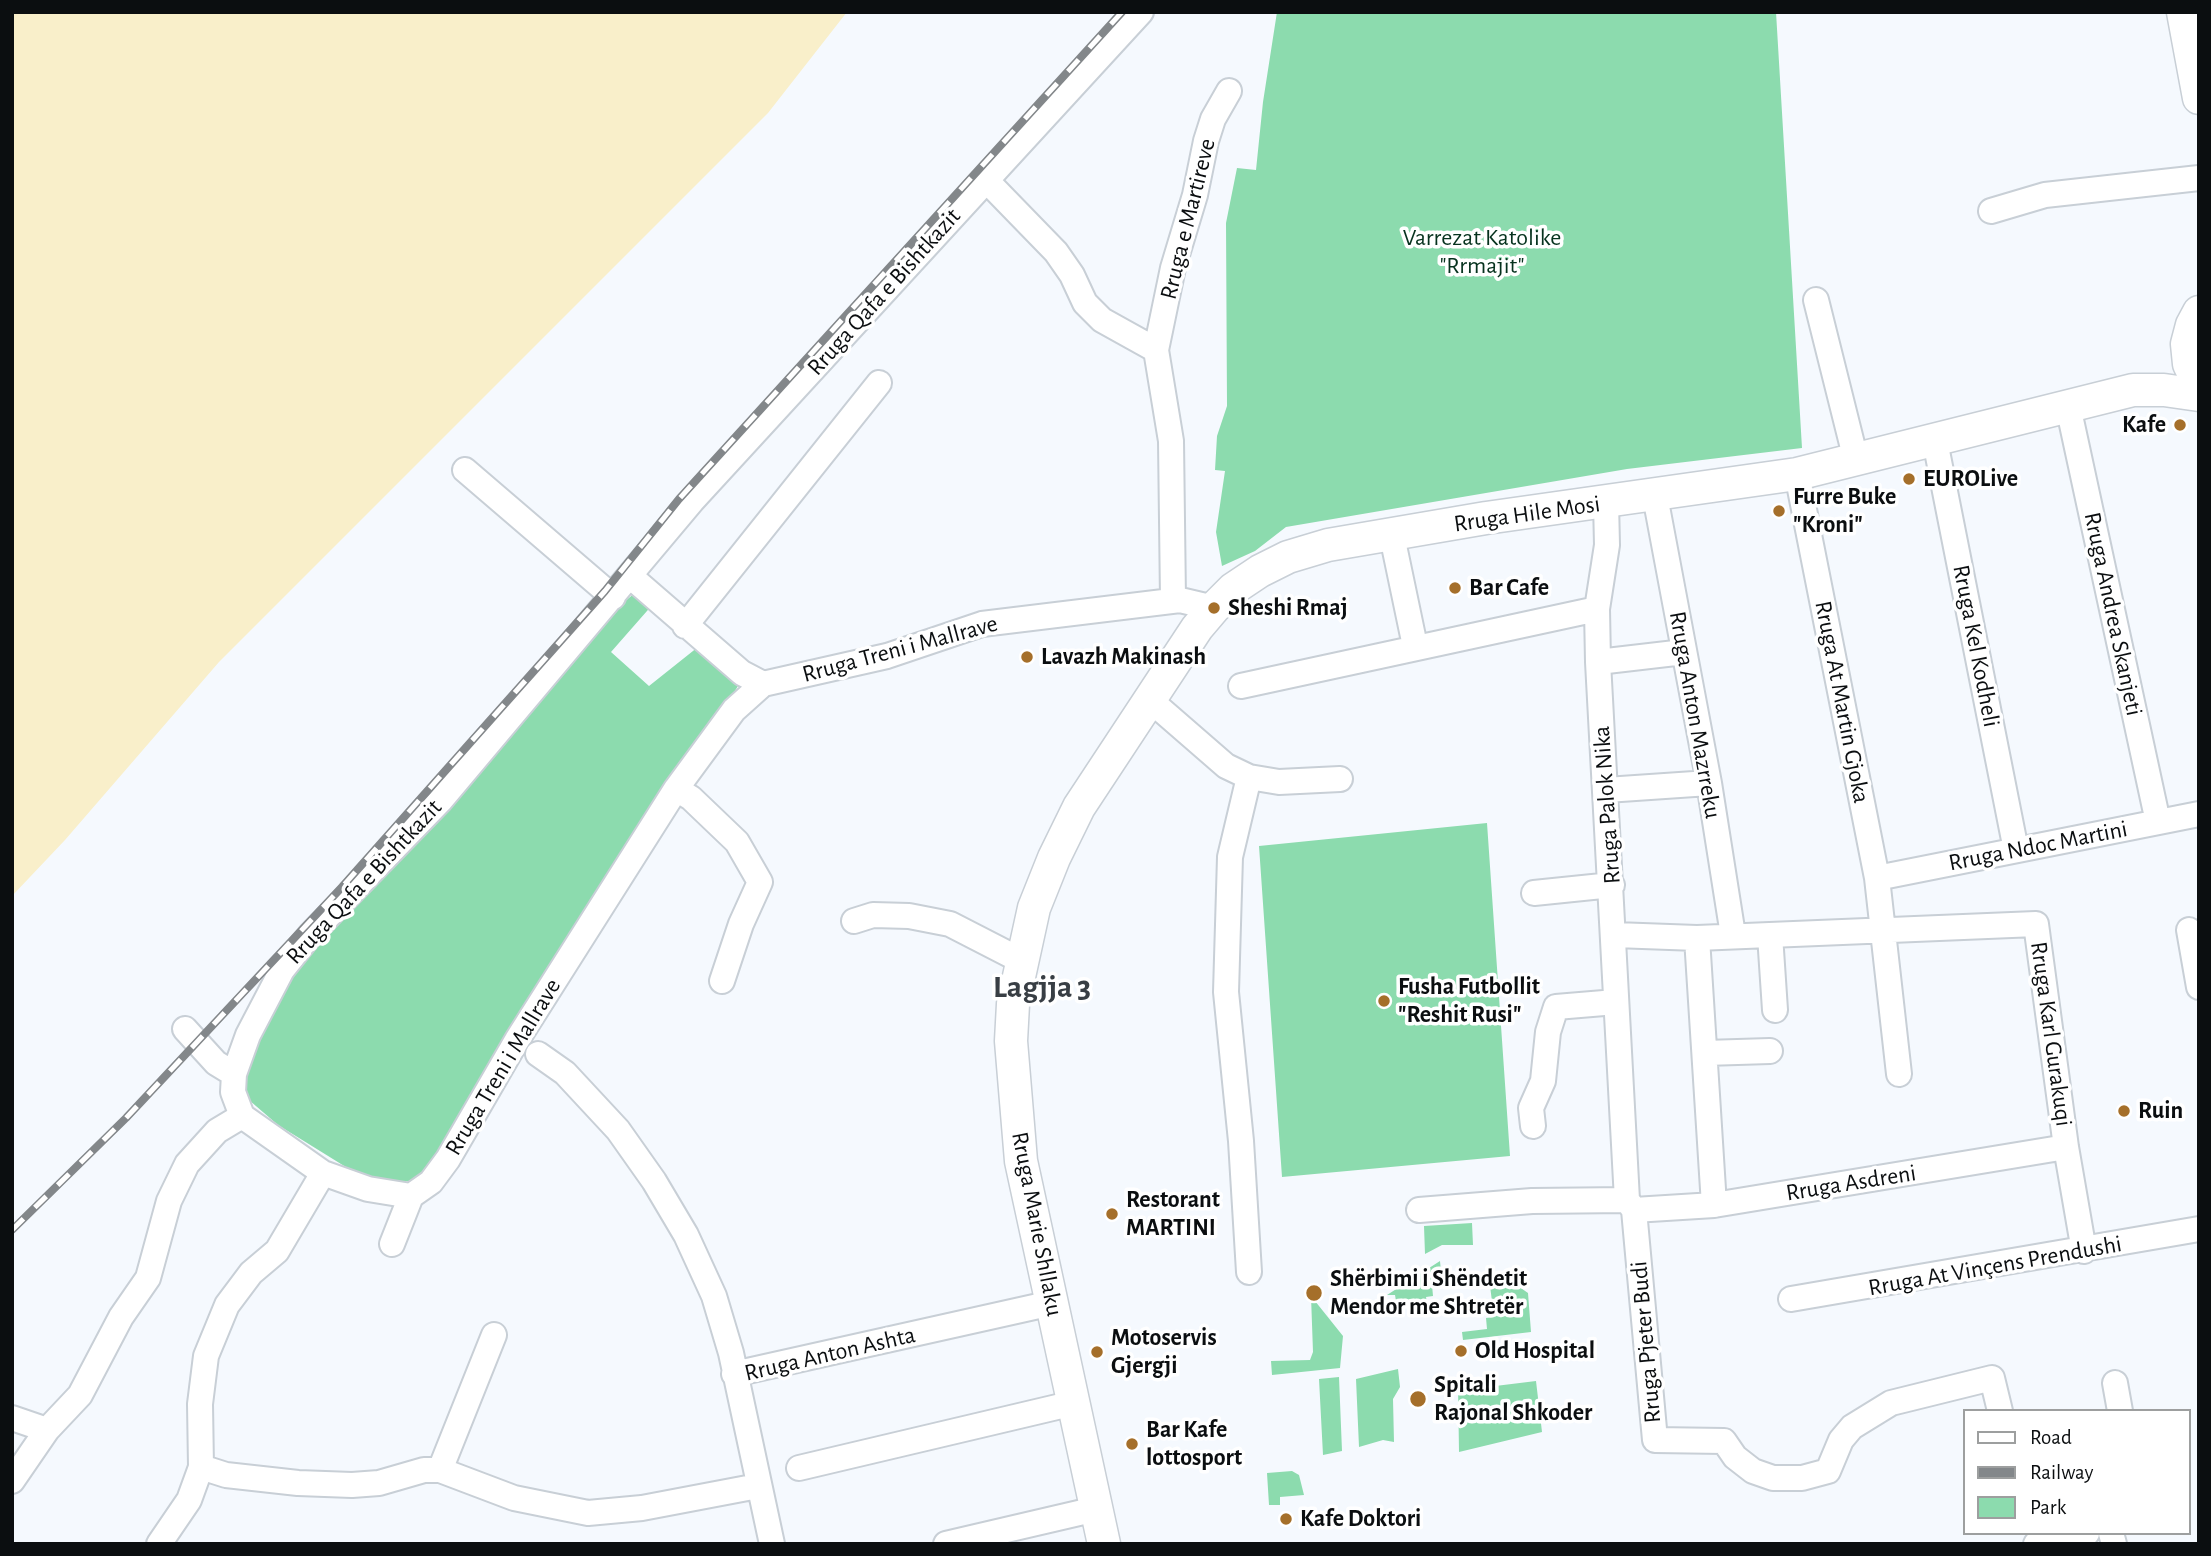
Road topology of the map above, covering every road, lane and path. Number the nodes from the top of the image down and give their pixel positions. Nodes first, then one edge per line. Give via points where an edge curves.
1 (1141, 12) edge
2 (2183, 12) edge
3 (1228, 91) dead end
4 (2199, 97) edge
5 (2199, 178) edge
6 (986, 180) junction
7 (1991, 211) dead end
8 (1816, 300) dead end
9 (2199, 312) edge
10 (2188, 344) junction
11 (1156, 350) junction
12 (880, 383) dead end
13 (2199, 384) edge
14 (2133, 390) junction
15 (2199, 395) edge
16 (2068, 406) junction
17 (1935, 441) junction
18 (1856, 460) junction
19 (465, 470) dead end
20 (1797, 474) junction
21 (1655, 496) junction
22 (1606, 502) junction
23 (1392, 536) junction
24 (630, 576) junction
25 (613, 597) junction
26 (1173, 600) junction
27 (1214, 608) junction
28 (1598, 609) junction
29 (685, 626) junction
30 (1415, 646) junction
31 (1684, 652) junction
32 (1598, 662) junction
33 (763, 684) junction
34 (1241, 685) dead end
35 (1150, 700) junction
36 (1249, 777) junction
37 (1340, 779) dead end
38 (1709, 783) junction
39 (676, 789) junction
40 (1606, 790) junction
41 (2199, 814) edge
42 (2158, 822) junction
43 (2016, 850) junction
44 (1877, 878) junction
45 (1612, 885) junction
46 (1534, 892) dead end
47 (854, 921) dead end
48 (1885, 930) junction
49 (2189, 930) dead end
50 (1615, 935) junction
51 (1733, 935) junction
52 (1770, 935) junction
53 (1697, 938) junction
54 (1020, 960) junction
55 (722, 981) dead end
56 (2199, 987) edge
57 (1616, 1002) junction
58 (1775, 1010) dead end
59 (185, 1029) dead end
60 (1770, 1051) dead end
61 (1705, 1053) junction
62 (538, 1054) dead end
63 (234, 1074) junction
64 (1899, 1074) dead end
65 (242, 1116) junction
66 (1533, 1126) dead end
67 (2066, 1147) junction
68 (323, 1173) junction
69 (411, 1196) junction
70 (1631, 1205) junction
71 (1714, 1205) junction
72 (1419, 1210) dead end
73 (2199, 1229) edge
74 (392, 1244) dead end
75 (2084, 1251) junction
76 (1249, 1272) dead end
77 (1791, 1299) dead end
78 (1052, 1303) junction
79 (494, 1335) dead end
80 (734, 1374) junction
81 (2115, 1382) dead end
82 (1074, 1403) junction
83 (2000, 1409) edge
84 (2120, 1409) edge
85 (12, 1418) edge
86 (47, 1430) junction
87 (201, 1467) junction
88 (799, 1468) dead end
89 (440, 1470) junction
90 (12, 1481) edge
91 (758, 1486) junction
92 (1097, 1509) junction
93 (2077, 1535) edge
94 (159, 1544) edge
95 (772, 1544) edge
96 (946, 1544) edge
97 (1104, 1544) edge
98 (2034, 1544) edge

1 - 6 street, Rruga Qafa e Bishtkazit
2 - 4 main road
3 - 11 street, Rruga e Martireve via 1206,141
5 - 7 street via 2045,195
6 - 11 street via 1056,252 1086,303 1102,320
6 - 24 street, Rruga Qafa e Bishtkazit via 692,501
8 - 18 street
9 - 10 main road
10 - 13 main road via 2189,364
10 - 14 main road, Rruga Hile Mosi via 2169,365
11 - 26 street, Rruga e Martireve via 1171,441
12 - 29 street
14 - 15 main road, Rruga Hile Mosi
14 - 16 main road, Rruga Hile Mosi
16 - 17 main road, Rruga Hile Mosi
16 - 42 street, Rruga Andrea Skanjeti
17 - 18 main road, Rruga Hile Mosi
17 - 43 street, Rruga Kel Kodheli
18 - 20 main road, Rruga Hile Mosi
19 - 25 street
20 - 21 main road, Rruga Hile Mosi
20 - 44 street, Rruga At Martin Gjoka
21 - 22 main road, Rruga Hile Mosi
21 - 31 street, Rruga Anton Mazrreku
22 - 23 main road, Rruga Hile Mosi
22 - 28 street, Rruga Palok Nika via 1607,545
23 - 27 main road, Rruga Hile Mosi via 1328,545 1288,557 1233,589
23 - 30 street
24 - 25 street, Rruga Qafa e Bishtkazit
24 - 29 street
25 - 63 street, Rruga Qafa e Bishtkazit via 440,801 282,970 248,1035
26 - 27 street, Rruga Treni i Mallrave
26 - 33 street, Rruga Treni i Mallrave via 982,624 887,656
27 - 35 main road, Rruga Marie Shllaku
28 - 30 street
28 - 32 street, Rruga Palok Nika
29 - 33 street via 742,673
30 - 34 street
31 - 32 street
31 - 38 street, Rruga Anton Mazrreku
32 - 40 street, Rruga Palok Nika
33 - 39 street, Rruga Treni i Mallrave via 734,710
35 - 36 street via 1226,765
35 - 54 main road, Rruga Marie Shllaku via 1079,807 1034,908
36 - 37 street via 1279,782
36 - 76 street via 1230,857 1226,992
38 - 40 street
38 - 51 street, Rruga Anton Mazrreku
39 - 55 street via 737,842 760,882
39 - 69 street, Rruga Treni i Mallrave via 517,1040 448,1159 431,1182
40 - 45 street, Rruga Palok Nika
41 - 42 street, Rruga Ndoc Martini
42 - 43 street, Rruga Ndoc Martini
43 - 44 street, Rruga Ndoc Martini
44 - 48 street, Rruga At Martin Gjoka
45 - 46 street
45 - 50 street, Rruga Palok Nika
47 - 54 street via 873,915 909,916 950,924
48 - 52 street, Rruga Karl Gurakuqi
48 - 64 street
48 - 67 street, Rruga Karl Gurakuqi via 2036,924
49 - 56 street
50 - 53 street, Rruga Karl Gurakuqi
50 - 57 street, Rruga Palok Nika
51 - 52 street, Rruga Karl Gurakuqi
51 - 53 street, Rruga Karl Gurakuqi
52 - 58 street
53 - 61 street
54 - 78 main road, Rruga Marie Shllaku via 1011,1041 1021,1161
57 - 66 street via 1556,1007 1548,1032 1543,1081 1531,1108
57 - 70 street, Rruga Palok Nika
59 - 63 street via 216,1063
60 - 61 street
61 - 71 street
62 - 80 street, Rruga Treni i Mallrave via 565,1073 618,1130 654,1181 714,1296
63 - 65 street, Rruga Qafa e Bishtkazit via 233,1093
65 - 68 street
65 - 86 street via 218,1131 187,1164 169,1201 148,1278 121,1317 80,1395
67 - 71 street, Rruga Asdreni
67 - 75 street, Rruga Karl Gurakuqi
68 - 69 street via 368,1189
68 - 87 street via 277,1251 251,1273 227,1305 206,1356 200,1404
69 - 74 street, Rruga Treni i Mallrave
70 - 71 street, Rruga Asdreni
70 - 72 street, Rruga Asdreni via 1532,1201
70 - 83 street, Rruga Pjeter Budi via 1655,1440 1724,1441 1753,1471 1773,1478 1802,1478 1828,1471 1852,1427 1891,1404 1992,1378
73 - 75 street, Rruga At Vinçens Prendushi
75 - 77 street, Rruga At Vinçens Prendushi
78 - 80 street, Rruga Anton Ashta
78 - 82 main road, Rruga Marie Shllaku
79 - 89 street
80 - 91 street, Rruga Anton Ashta
81 - 84 street
82 - 88 street
82 - 92 main road, Rruga Marie Shllaku
85 - 86 street
86 - 90 street
87 - 89 street via 226,1475 352,1485
87 - 94 street via 188,1500
89 - 91 street via 514,1498 588,1513 642,1508
91 - 95 street, Rruga Anton Ashta
92 - 96 street
92 - 97 main road, Rruga Marie Shllaku
93 - 98 street

